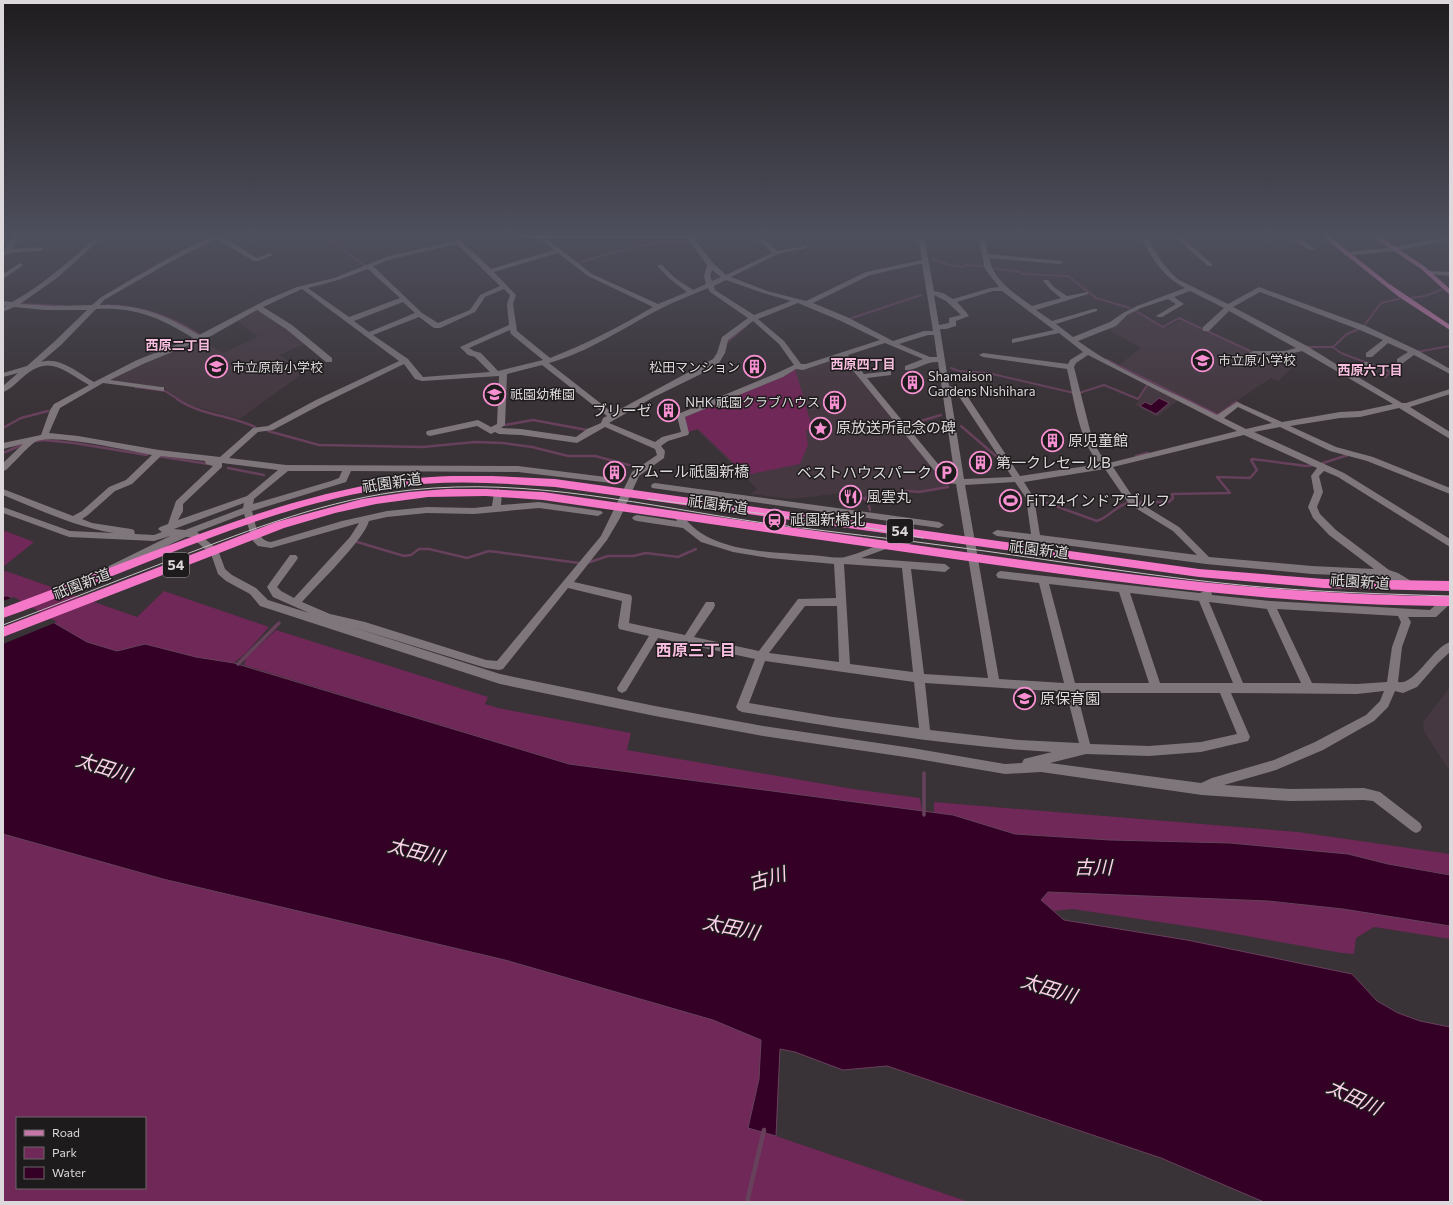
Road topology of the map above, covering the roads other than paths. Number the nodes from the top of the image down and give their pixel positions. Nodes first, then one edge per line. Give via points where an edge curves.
1 (31, 292) edge
2 (114, 292) edge
3 (289, 292) edge
4 (310, 292) edge
5 (398, 292) edge
6 (490, 292) edge
7 (510, 292) edge
8 (627, 292) edge
9 (714, 292) edge
10 (766, 292) edge
11 (829, 292) edge
12 (982, 292) edge
13 (1008, 292) edge
14 (1057, 292) edge
15 (1179, 292) edge
16 (1200, 292) edge
17 (1253, 292) edge
18 (1268, 292) edge
19 (1396, 292) edge
20 (693, 293) edge
21 (930, 293) joint
22 (1086, 293) dead end
23 (1168, 296) junction
24 (1065, 298) junction
25 (404, 299) junction
26 (799, 300) junction
27 (951, 302) junction
28 (3, 303) edge
29 (807, 303) junction
30 (13, 305) junction
31 (258, 306) junction
32 (1230, 306) junction
33 (93, 307) junction
34 (658, 307) junction
35 (1030, 309) junction
36 (3, 310) edge
37 (1095, 310) dead end
38 (420, 314) junction
39 (1160, 316) dead end
40 (753, 318) junction
41 (349, 320) junction
42 (1050, 324) junction
43 (513, 326) junction
44 (1450, 328) edge
45 (1206, 329) dead end
46 (936, 330) junction
47 (1060, 331) junction
48 (1392, 331) dead end
49 (369, 334) junction
50 (198, 338) junction
51 (1385, 339) junction
52 (1073, 340) junction
53 (1015, 341) dead end
54 (888, 342) junction
55 (1304, 348) junction
56 (1088, 352) junction
57 (1413, 352) junction
58 (1253, 353) dead end
59 (844, 355) junction
60 (983, 355) dead end
61 (1369, 355) dead end
62 (929, 359) junction
63 (329, 360) dead end
64 (942, 360) junction
65 (405, 361) junction
66 (1400, 361) dead end
67 (547, 362) junction
68 (1368, 364) dead end
69 (799, 367) junction
70 (1070, 367) junction
71 (30, 368) junction
72 (908, 368) dead end
73 (1450, 372) edge
74 (500, 373) junction
75 (888, 373) dead end
76 (3, 375) edge
77 (862, 377) junction
78 (1352, 377) junction
79 (102, 381) junction
80 (94, 385) junction
81 (946, 388) junction
82 (161, 389) dead end
83 (3, 390) edge
84 (1450, 391) edge
85 (1400, 405) junction
86 (612, 416) junction
87 (1218, 418) junction
88 (605, 424) junction
89 (1282, 426) junction
90 (497, 428) junction
91 (1246, 432) junction
92 (430, 434) dead end
93 (1450, 436) edge
94 (44, 437) junction
95 (34, 439) junction
96 (3, 446) edge
97 (655, 446) junction
98 (159, 452) junction
99 (204, 457) junction
100 (223, 459) junction
101 (1107, 466) junction
102 (1323, 466) junction
103 (3, 468) edge
104 (286, 468) junction
105 (348, 468) junction
106 (541, 471) junction
107 (610, 480) dead end
108 (1019, 480) junction
109 (960, 481) junction
110 (555, 483) junction
111 (655, 486) dead end
112 (1450, 491) edge
113 (3, 492) edge
114 (498, 492) junction
115 (626, 493) junction
116 (702, 493) junction
117 (250, 498) junction
118 (683, 501) junction
119 (621, 507) junction
120 (496, 509) junction
121 (3, 510) edge
122 (598, 513) dead end
123 (678, 515) junction
124 (867, 515) junction
125 (637, 518) dead end
126 (365, 519) junction
127 (73, 520) junction
128 (684, 525) junction
129 (939, 525) dead end
130 (173, 526) junction
131 (880, 528) junction
132 (998, 533) dead end
133 (1036, 538) junction
134 (969, 541) junction
135 (1056, 541) junction
136 (891, 544) junction
137 (1450, 544) edge
138 (1042, 552) junction
139 (972, 557) junction
140 (293, 558) dead end
141 (1206, 560) junction
142 (841, 561) junction
143 (1219, 562) junction
144 (906, 564) junction
145 (945, 568) dead end
146 (1048, 568) junction
147 (1386, 572) junction
148 (1199, 573) junction
149 (1002, 575) dead end
150 (96, 578) junction
151 (1043, 579) junction
152 (1063, 581) junction
153 (566, 584) junction
154 (1450, 586) edge
155 (1219, 587) junction
156 (1413, 587) junction
157 (1123, 588) junction
158 (61, 591) junction
159 (1202, 597) junction
160 (1449, 601) edge
161 (841, 602) junction
162 (295, 603) junction
163 (710, 605) dead end
164 (1270, 605) junction
165 (3, 608) edge
166 (1401, 612) junction
167 (3, 613) edge
168 (3, 632) edge
169 (656, 633) junction
170 (687, 640) junction
171 (1450, 646) edge
172 (761, 656) junction
173 (845, 667) junction
174 (920, 678) junction
175 (994, 683) junction
176 (1392, 686) junction
177 (622, 688) dead end
178 (1072, 688) junction
179 (1224, 688) junction
180 (1240, 688) junction
181 (1309, 688) junction
182 (1156, 689) junction
183 (925, 734) junction
184 (1086, 749) junction
185 (1005, 769) junction
186 (1202, 789) junction
187 (1416, 827) dead end

1 - 30 street
2 - 33 street
3 - 31 street
4 - 41 street
5 - 25 street
6 - 38 street via 482,296 473,310 437,326
7 - 43 street via 513,296 510,304
8 - 34 street
9 - 40 street
10 - 26 street
11 - 29 street
12 - 27 street
13 - 35 street
14 - 24 street
15 - 23 street
16 - 32 street
17 - 32 street
18 - 51 street via 1363,328
19 - 44 main road
20 - 34 street
21 - 27 street via 941,294
21 - 46 street
22 - 24 street
23 - 39 street via 1181,304
23 - 52 street via 1125,314 1113,324
24 - 35 street
25 - 38 street
25 - 41 street
26 - 29 street
26 - 40 street
27 - 46 street via 965,316 952,320 953,324
28 - 30 street
29 - 54 street
30 - 33 street
30 - 36 street
31 - 50 street
31 - 63 street via 289,327
32 - 45 street
32 - 55 street
33 - 50 street via 140,310 170,321
33 - 71 street
34 - 67 street via 583,348
35 - 42 street
37 - 42 street
38 - 49 street
40 - 69 street via 783,346
40 - 86 street via 725,339 716,361
41 - 49 street
42 - 47 street
43 - 67 street via 514,332
43 - 74 street via 464,347
46 - 54 street
46 - 64 street
47 - 52 street
47 - 53 street
48 - 51 street
49 - 65 street
50 - 79 street
51 - 57 street
51 - 61 street
52 - 56 street
54 - 59 street
54 - 62 street
55 - 58 street via 1285,352
55 - 78 street
56 - 70 street
56 - 87 street
57 - 66 street
57 - 73 street
59 - 69 street
59 - 77 street
60 - 70 street
62 - 64 street
62 - 72 street
64 - 81 street
65 - 74 street via 422,379
65 - 100 street via 270,428 256,430
67 - 74 street
67 - 86 street
68 - 78 street
69 - 97 street via 681,416 685,433 665,439
70 - 101 street via 1089,442
71 - 76 street
71 - 80 street via 48,362 61,366
71 - 83 street
74 - 90 street via 501,425
75 - 77 street
77 - 109 street via 945,478
78 - 85 street
79 - 80 street
79 - 82 street
80 - 94 street via 57,406
81 - 108 street via 961,393
81 - 109 street
84 - 85 street via 1406,406
85 - 89 street
85 - 93 street
86 - 88 street
87 - 89 street via 1237,404
87 - 91 street
88 - 90 street via 577,440 499,431
88 - 97 street
89 - 91 street
89 - 112 street via 1333,449 1370,459
90 - 92 street via 491,430 478,423
91 - 101 street
91 - 102 street
94 - 95 street
94 - 98 street via 78,439
95 - 96 street
95 - 103 street
97 - 115 street via 660,449 661,456 637,472
98 - 99 street
98 - 127 street via 129,482 112,489
99 - 100 street
99 - 130 street via 202,460 219,465 179,503 180,510 172,522
100 - 104 street
101 - 108 street
101 - 141 street via 1132,502 1176,529
102 - 137 street
102 - 147 street via 1315,476 1318,493 1313,510 1318,519
104 - 105 street
104 - 117 street
105 - 106 street
105 - 150 street via 343,480 239,512 184,534
106 - 107 street
106 - 110 street via 551,475
108 - 109 street
108 - 133 street via 1030,498
109 - 134 street
110 - 115 highway, 祇園新道 / 54
110 - 150 highway, 祇園新道 / 54 via 484,478 454,479 405,482 351,491 287,507
111 - 116 street
113 - 127 street
114 - 119 highway, 祇園新道 / 54
114 - 120 street
114 - 168 highway, 祇園新道 / 54 via 412,495 352,505 280,525
115 - 118 highway, 祇園新道 / 54
115 - 119 street
116 - 118 street
116 - 124 street
117 - 126 street via 247,511 256,539 261,544 270,545
117 - 130 street
118 - 131 highway, 祇園新道 / 54
119 - 123 highway, 祇園新道 / 54
119 - 153 street via 604,538
120 - 122 street via 539,505
120 - 126 street via 427,510
121 - 185 street via 69,534 154,538 172,532 193,534 215,552 221,571 253,591 264,603 500,678 763,731
123 - 128 street
123 - 136 highway, 祇園新道 / 54
124 - 129 street
124 - 131 street
125 - 128 street
126 - 162 street via 353,539
127 - 130 street via 90,526 140,533
128 - 142 street via 697,536 729,548 766,555
131 - 134 highway, 祇園新道 / 54
132 - 133 street
133 - 135 street
134 - 138 highway, 祇園新道 / 54
134 - 139 street
135 - 138 street
135 - 141 street
136 - 139 highway, 祇園新道 / 54
136 - 142 street
138 - 148 highway, 祇園新道 / 54
139 - 146 highway, 祇園新道 / 54
139 - 175 street
140 - 162 street via 272,587 278,594
141 - 143 street
142 - 144 street
142 - 161 street
143 - 147 street via 1312,570
143 - 148 street
144 - 145 street
144 - 174 street
146 - 152 street
146 - 155 highway, 祇園新道 / 54
147 - 156 street
148 - 156 highway, 祇園新道 / 54
149 - 151 street
150 - 158 highway, 祇園新道 / 54
151 - 152 street
151 - 178 street
152 - 157 street
153 - 162 street via 499,666 365,626 328,618
153 - 169 street via 627,598 623,626
154 - 156 highway, 祇園新道 / 54
155 - 159 street
155 - 160 highway, 祇園新道 / 54 via 1388,600
157 - 159 street
157 - 182 street
158 - 165 highway, 祇園新道 / 54 via 26,599
158 - 167 highway, 祇園新道 / 54
159 - 164 street
159 - 180 street
160 - 166 street via 1432,614
161 - 172 street via 802,602
161 - 173 street
163 - 170 street
164 - 166 street
164 - 181 street
166 - 176 street via 1406,622 1397,647
169 - 170 street
169 - 177 street
170 - 172 street
171 - 176 street via 1413,684 1404,688
172 - 173 street
172 - 183 street via 742,707
173 - 174 street
174 - 175 street
174 - 183 street
175 - 178 street
176 - 181 street via 1357,689
176 - 186 street via 1384,704 1370,718 1319,746 1276,765 1212,783
178 - 182 street
178 - 184 street
179 - 180 street
179 - 182 street
179 - 184 street via 1244,736 1193,748 1149,752
180 - 181 street
183 - 184 street via 1019,745
184 - 185 street
185 - 186 street via 1041,767
186 - 187 street via 1290,795 1376,796

